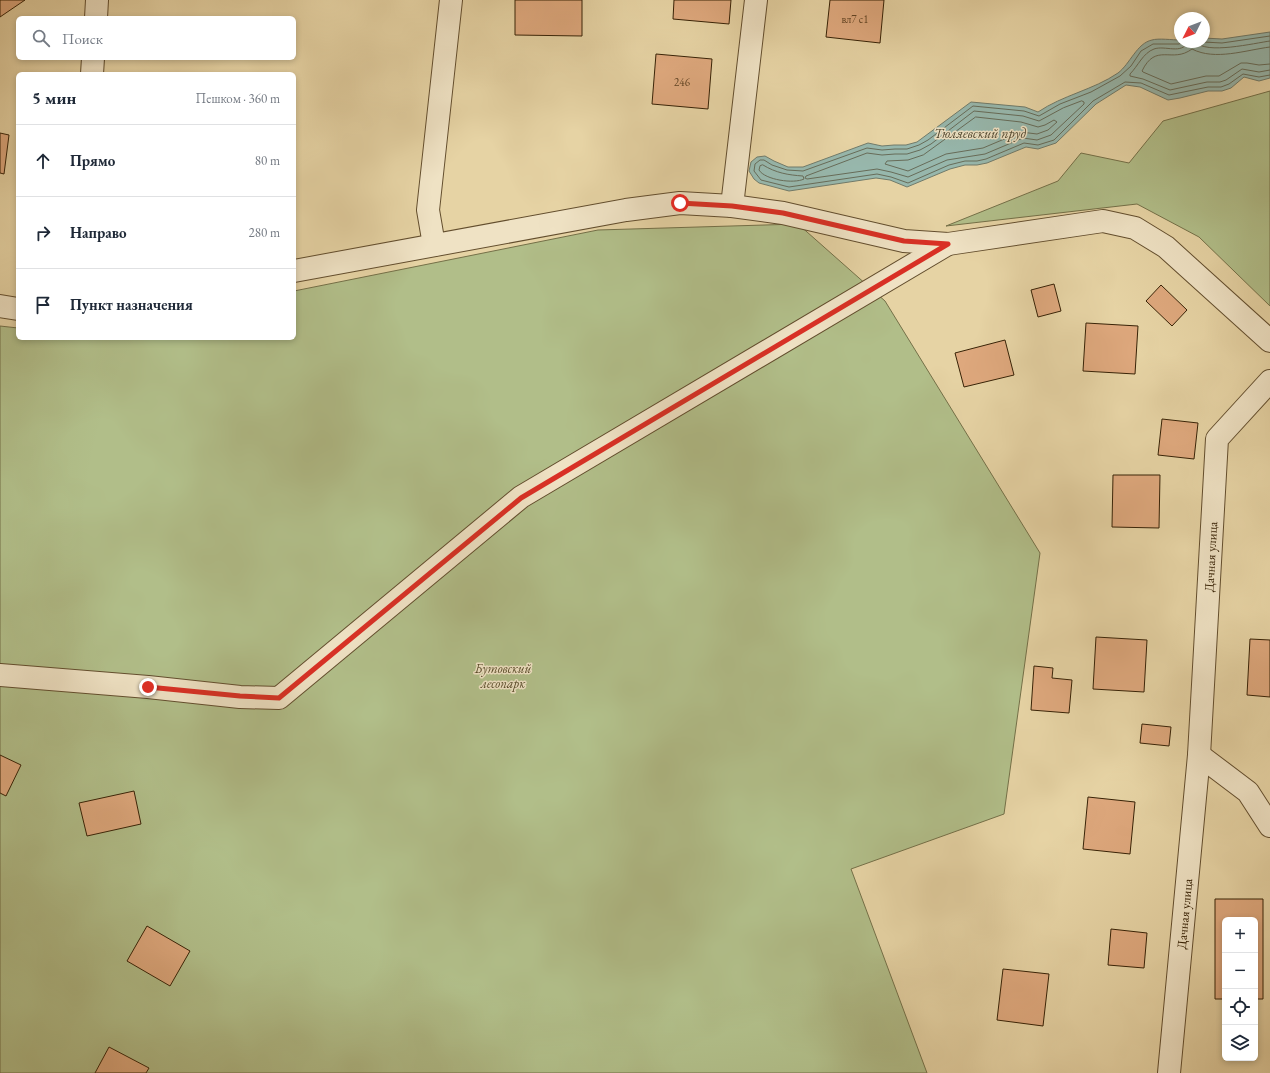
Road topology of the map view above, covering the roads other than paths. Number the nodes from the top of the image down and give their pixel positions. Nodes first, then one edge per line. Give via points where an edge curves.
1 (97, 0) edge
2 (452, 0) edge
3 (756, 0) edge
4 (96, 16) edge
5 (93, 60) edge
6 (92, 72) edge
7 (732, 206) junction
8 (948, 244) junction
9 (434, 245) junction
10 (296, 271) edge
11 (0, 306) edge
12 (16, 309) edge
13 (1270, 341) edge
14 (1270, 381) edge
15 (0, 675) edge
16 (1199, 755) junction
17 (1270, 826) edge
18 (1169, 1073) edge

1 - 4 street
2 - 9 street via 428,210
3 - 7 street
5 - 6 street
7 - 8 street via 783,213 904,241
7 - 9 street via 680,203 626,210
8 - 13 street via 1102,221 1135,228 1166,247
8 - 15 street via 521,498 279,698
9 - 10 street
11 - 12 street
14 - 16 street, Дачная улица via 1217,438
16 - 17 street via 1248,792
16 - 18 street, Дачная улица

